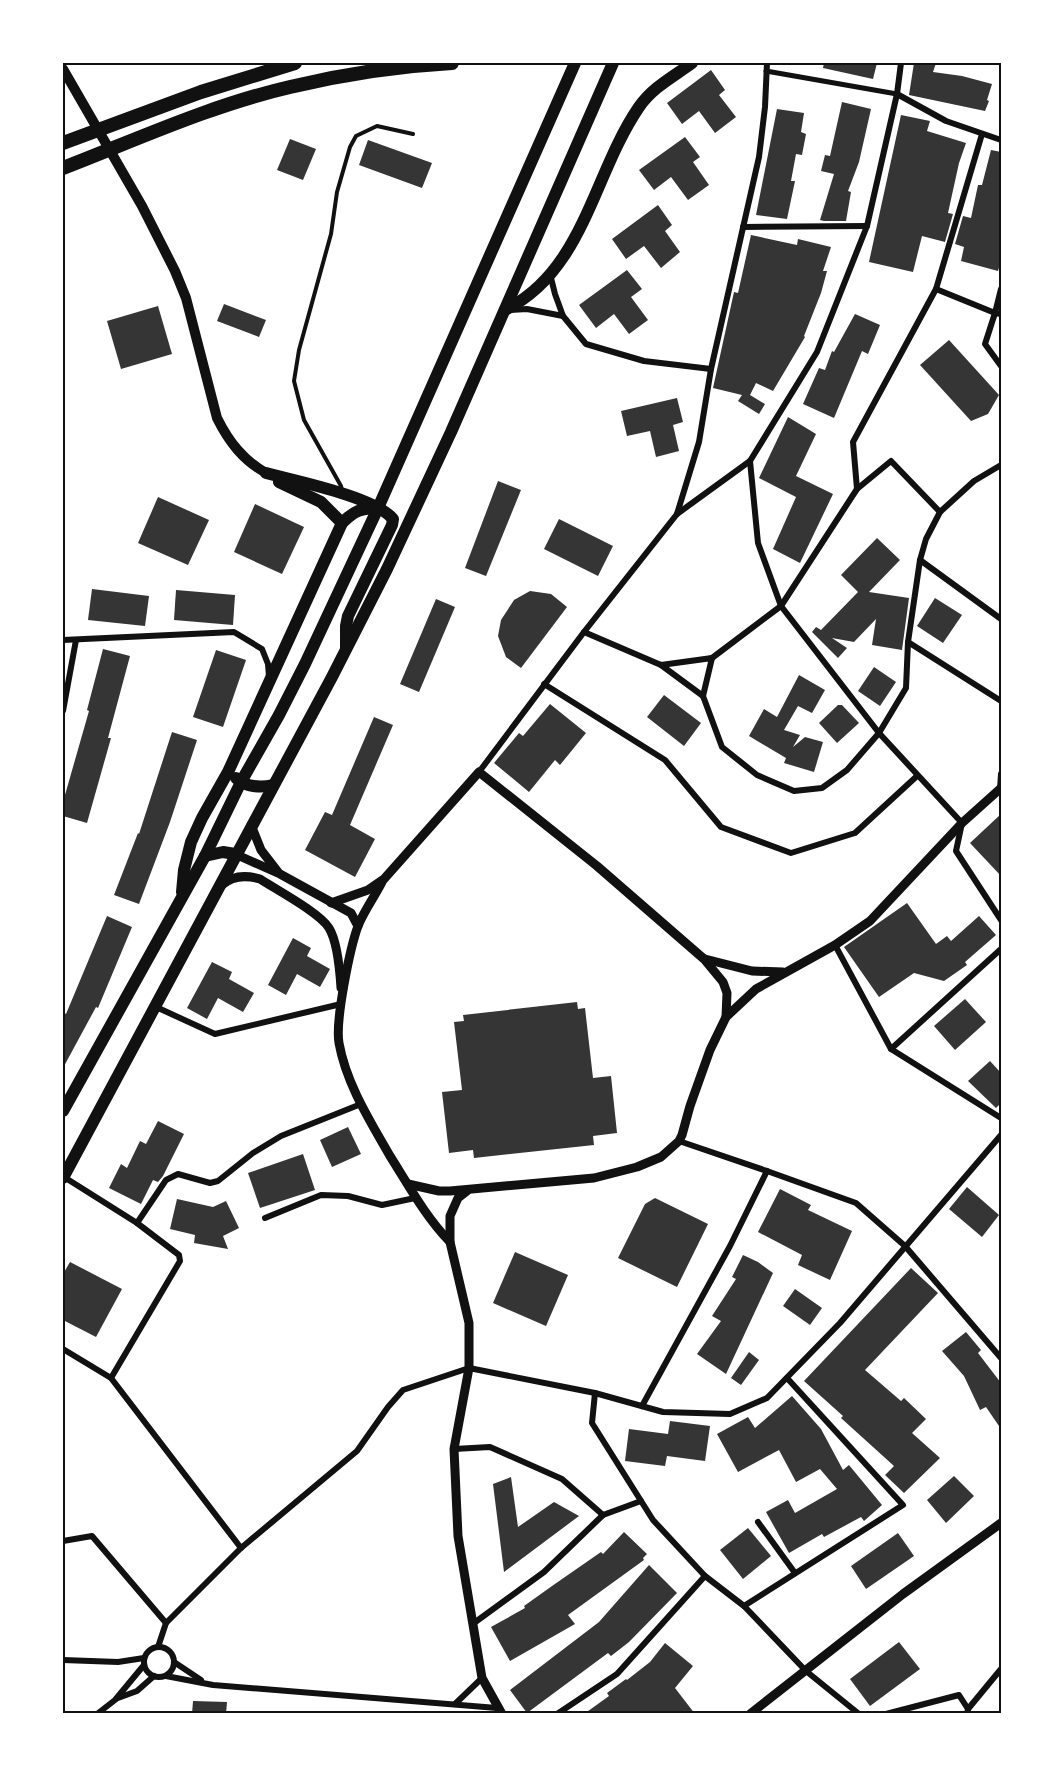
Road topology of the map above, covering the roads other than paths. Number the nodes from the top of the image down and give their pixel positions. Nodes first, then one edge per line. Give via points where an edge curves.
1 (295, 63) edge
2 (452, 63) edge
3 (574, 63) edge
4 (613, 63) edge
5 (692, 63) edge
6 (767, 63) edge
7 (901, 63) edge
8 (64, 70) edge
9 (766, 71) junction
10 (897, 94) junction
11 (413, 134) dead end
12 (982, 134) junction
13 (1001, 140) edge
14 (63, 143) edge
15 (63, 168) edge
16 (867, 226) junction
17 (743, 227) junction
18 (550, 274) junction
19 (936, 289) junction
20 (1001, 289) edge
21 (505, 310) junction
22 (998, 314) edge
23 (563, 316) junction
24 (1001, 366) edge
25 (711, 369) junction
26 (750, 461) junction
27 (1001, 465) edge
28 (266, 473) junction
29 (856, 489) junction
30 (342, 493) junction
31 (378, 508) junction
32 (940, 512) junction
33 (677, 514) junction
34 (342, 523) junction
35 (920, 560) junction
36 (781, 606) junction
37 (1001, 619) edge
38 (584, 632) junction
39 (63, 640) edge
40 (76, 640) junction
41 (908, 642) junction
42 (346, 649) junction
43 (712, 658) junction
44 (661, 665) junction
45 (269, 684) junction
46 (544, 684) junction
47 (703, 696) junction
48 (1001, 701) edge
49 (63, 711) edge
50 (879, 733) junction
51 (234, 760) junction
52 (479, 772) junction
53 (1001, 774) edge
54 (917, 776) junction
55 (241, 782) junction
56 (273, 785) junction
57 (1000, 789) edge
58 (962, 823) junction
59 (251, 825) junction
60 (236, 854) junction
61 (205, 856) junction
62 (280, 874) junction
63 (384, 879) junction
64 (216, 891) junction
65 (182, 898) junction
66 (331, 903) junction
67 (1001, 920) edge
68 (358, 926) junction
69 (835, 945) junction
70 (1001, 949) edge
71 (704, 958) junction
72 (788, 972) junction
73 (341, 1004) junction
74 (156, 1007) junction
75 (726, 1017) junction
76 (891, 1049) junction
77 (362, 1104) junction
78 (63, 1110) edge
79 (1001, 1118) edge
80 (1001, 1135) edge
81 (679, 1141) junction
82 (767, 1171) junction
83 (64, 1178) edge
84 (408, 1184) junction
85 (469, 1190) junction
86 (415, 1198) junction
87 (265, 1218) dead end
88 (136, 1223) junction
89 (450, 1242) junction
90 (905, 1246) junction
91 (63, 1349) edge
92 (1001, 1358) edge
93 (469, 1368) junction
94 (111, 1378) junction
95 (787, 1378) junction
96 (595, 1393) junction
97 (642, 1406) junction
98 (454, 1449) junction
99 (640, 1501) junction
100 (603, 1515) junction
101 (758, 1522) dead end
102 (1001, 1523) edge
103 (63, 1541) edge
104 (241, 1548) junction
105 (795, 1573) junction
106 (705, 1575) junction
107 (744, 1606) junction
108 (166, 1623) junction
109 (474, 1623) junction
110 (158, 1647) junction
111 (63, 1660) edge
112 (144, 1661) junction
113 (174, 1662) junction
114 (1001, 1669) edge
115 (806, 1671) junction
116 (154, 1676) junction
117 (166, 1676) junction
118 (483, 1678) junction
119 (213, 1685) junction
120 (115, 1700) junction
121 (454, 1704) junction
122 (500, 1711) edge
123 (967, 1711) edge
124 (98, 1714) edge
125 (557, 1714) edge
126 (750, 1714) edge
127 (859, 1714) edge
128 (886, 1714) edge

1 - 14 highway via 201,92
2 - 15 highway via 387,68 289,87 194,117
3 - 31 main road
4 - 21 main road
5 - 18 main road via 653,89 639,107 583,223
6 - 9 street
7 - 10 street
8 - 28 main road via 168,257 186,298 217,418 225,434 242,456
9 - 10 street
9 - 17 street via 759,157
10 - 12 street via 946,121
10 - 16 street
11 - 30 lane via 377,126 356,136 350,147 337,192 331,234 298,350 294,381 304,420
12 - 13 street
12 - 19 street
16 - 17 street
16 - 26 street via 817,352
17 - 25 street
18 - 21 main road via 522,302
18 - 23 street
19 - 22 street
19 - 29 street via 853,442
20 - 22 street
21 - 23 street via 527,309
21 - 42 main road via 414,512
22 - 24 street via 985,344
23 - 25 street via 586,344 644,361
25 - 33 street via 699,442
26 - 33 street
26 - 36 street via 758,543
27 - 32 street via 974,481
28 - 30 main road
28 - 34 main road via 280,484 321,502
29 - 32 street via 891,461
29 - 36 street
30 - 31 main road
31 - 34 main road via 361,508
31 - 42 main road via 388,512 392,525 348,616
31 - 55 main road via 305,664
32 - 35 street
33 - 38 street
34 - 45 main road
35 - 37 street
35 - 41 street
36 - 43 street
36 - 50 street
38 - 44 street
38 - 46 street
39 - 40 street
40 - 45 street via 234,632 262,650 268,664
40 - 49 street
41 - 48 street
41 - 50 street via 906,688
42 - 56 main road
43 - 44 street
43 - 47 street
44 - 47 street
45 - 51 main road
46 - 52 street
46 - 54 street via 665,760 721,826 792,853 855,833
47 - 50 street via 722,747 757,775 794,791 822,788 847,770
50 - 54 street
51 - 55 main road via 233,773
51 - 65 main road via 191,842
52 - 63 street
52 - 71 street
53 - 57 street
54 - 58 street
55 - 56 main road
55 - 61 main road
56 - 59 main road
57 - 58 street
58 - 67 street via 956,851
58 - 69 street via 870,921
59 - 60 main road
59 - 62 street via 261,850
60 - 61 main road
60 - 62 street
60 - 64 main road
61 - 65 main road
62 - 66 street
63 - 66 street via 368,890
63 - 68 street
64 - 73 street via 231,878 250,876 320,918 329,928 334,946
64 - 74 main road
65 - 78 main road
66 - 68 street via 351,913
68 - 73 street
69 - 72 street
69 - 76 street
70 - 76 street
71 - 72 street via 770,973
71 - 75 street via 723,982 727,993
72 - 75 street via 756,989
73 - 74 street via 215,1034
73 - 77 street via 339,1041
74 - 83 main road
75 - 81 street via 710,1050
76 - 79 street
77 - 84 street
77 - 88 street via 281,1136 218,1181 210,1183 178,1174 166,1180
80 - 90 street
81 - 82 street
81 - 85 street via 661,1157 594,1178
82 - 90 street via 856,1203
82 - 97 street
83 - 88 street
84 - 85 street via 439,1191
84 - 86 street
85 - 89 street via 458,1198 450,1216
86 - 87 street via 382,1205 348,1196 321,1195
86 - 89 street
88 - 94 street via 179,1255 180,1261
89 - 93 street via 469,1323
90 - 92 street
90 - 95 street
91 - 94 street
93 - 96 street
93 - 98 street
93 - 104 street via 403,1390 357,1451
94 - 104 street
95 - 97 street via 767,1398 730,1414 663,1412
95 - 105 street via 903,1505
96 - 97 street
96 - 99 street via 592,1423
98 - 100 street via 489,1447 562,1479
98 - 109 street via 458,1536
99 - 100 street
99 - 106 street via 652,1520
100 - 109 street via 544,1572
101 - 105 street
102 - 115 street
103 - 108 street via 92,1536
104 - 108 street
105 - 107 street
106 - 107 street
106 - 125 street via 617,1674
107 - 115 street
108 - 110 street
109 - 118 street
110 - 112 street via 148,1651
110 - 113 street via 169,1650
111 - 112 street
112 - 116 street via 149,1674
112 - 120 street
113 - 117 street
113 - 119 street
114 - 123 street
115 - 126 street
115 - 127 street
116 - 117 street
116 - 120 street via 137,1690
117 - 119 street
118 - 121 street
118 - 122 street
119 - 121 street
120 - 124 street
121 - 122 street
123 - 128 street via 959,1695

